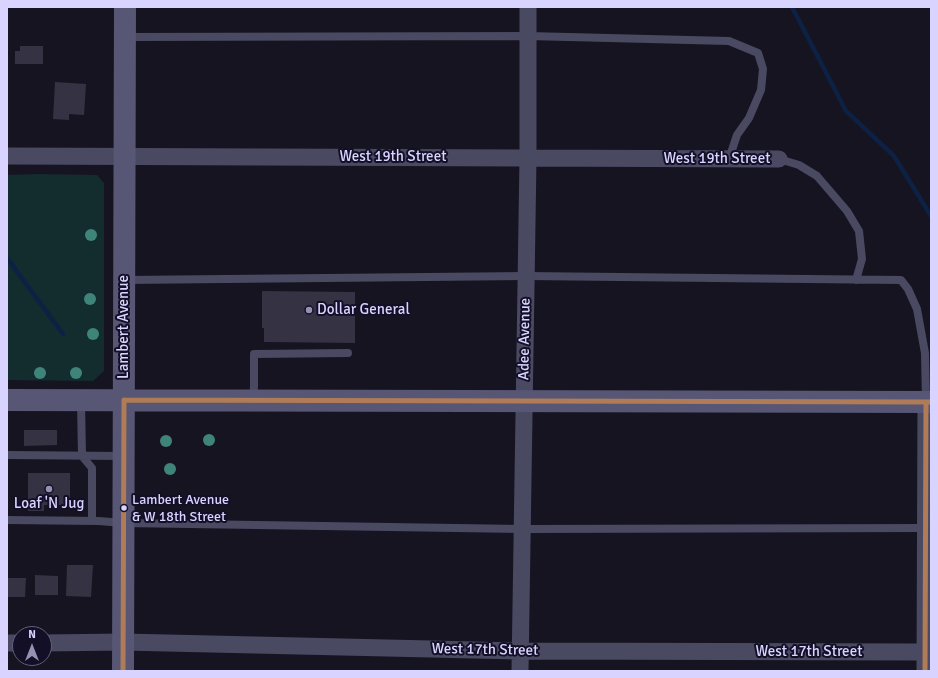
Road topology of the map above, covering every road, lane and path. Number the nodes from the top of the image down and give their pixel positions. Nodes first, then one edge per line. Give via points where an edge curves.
1 (125, 7) edge
2 (528, 7) edge
3 (528, 36) junction
4 (125, 38) junction
5 (7, 156) edge
6 (125, 156) junction
7 (528, 158) junction
8 (729, 159) junction
9 (779, 159) joint
10 (526, 276) junction
11 (124, 280) junction
12 (856, 280) junction
13 (348, 353) dead end
14 (7, 400) edge
15 (124, 400) junction
16 (253, 400) junction
17 (81, 401) junction
18 (524, 402) junction
19 (928, 402) edge
20 (7, 455) edge
21 (82, 456) junction
22 (124, 456) junction
23 (7, 520) edge
24 (92, 521) junction
25 (123, 523) junction
26 (926, 528) junction
27 (522, 529) junction
28 (52, 642) edge
29 (123, 642) junction
30 (519, 651) junction
31 (925, 652) junction
32 (123, 671) edge
33 (520, 671) edge
34 (925, 671) edge

1 - 4 street, Lambert Avenue
2 - 3 street, Adee Avenue
3 - 4 lane
3 - 7 street, Adee Avenue
3 - 8 lane via 729,41 758,53 763,70 761,90 749,118 737,134
4 - 6 street, Lambert Avenue
5 - 6 street, West 19th Street
6 - 7 street, West 19th Street
6 - 11 street, Lambert Avenue
7 - 8 street, West 19th Street
7 - 10 street, Adee Avenue
8 - 9 street, West 19th Street
9 - 12 lane via 799,165 817,176 847,211 859,231 862,259
10 - 11 lane
10 - 12 lane
10 - 18 street, Adee Avenue
11 - 15 street, Lambert Avenue
12 - 19 lane via 901,280 908,289 917,309 925,353
13 - 16 lane via 254,354
14 - 17 street
15 - 16 street
15 - 17 street
15 - 22 street, Lambert Avenue
16 - 18 street
17 - 21 lane
18 - 19 street
18 - 27 street, Adee Avenue
19 - 26 street
20 - 21 lane
21 - 22 lane
21 - 24 lane via 92,468
22 - 25 street, Lambert Avenue
23 - 24 lane
24 - 25 lane
25 - 27 lane
25 - 29 street, Lambert Avenue
26 - 27 lane
26 - 31 street
27 - 30 street, Adee Avenue
28 - 29 street, West 17th Street
29 - 30 street, West 17th Street
29 - 32 street, Lambert Avenue
30 - 31 street, West 17th Street
30 - 33 street, Adee Avenue
31 - 34 street

